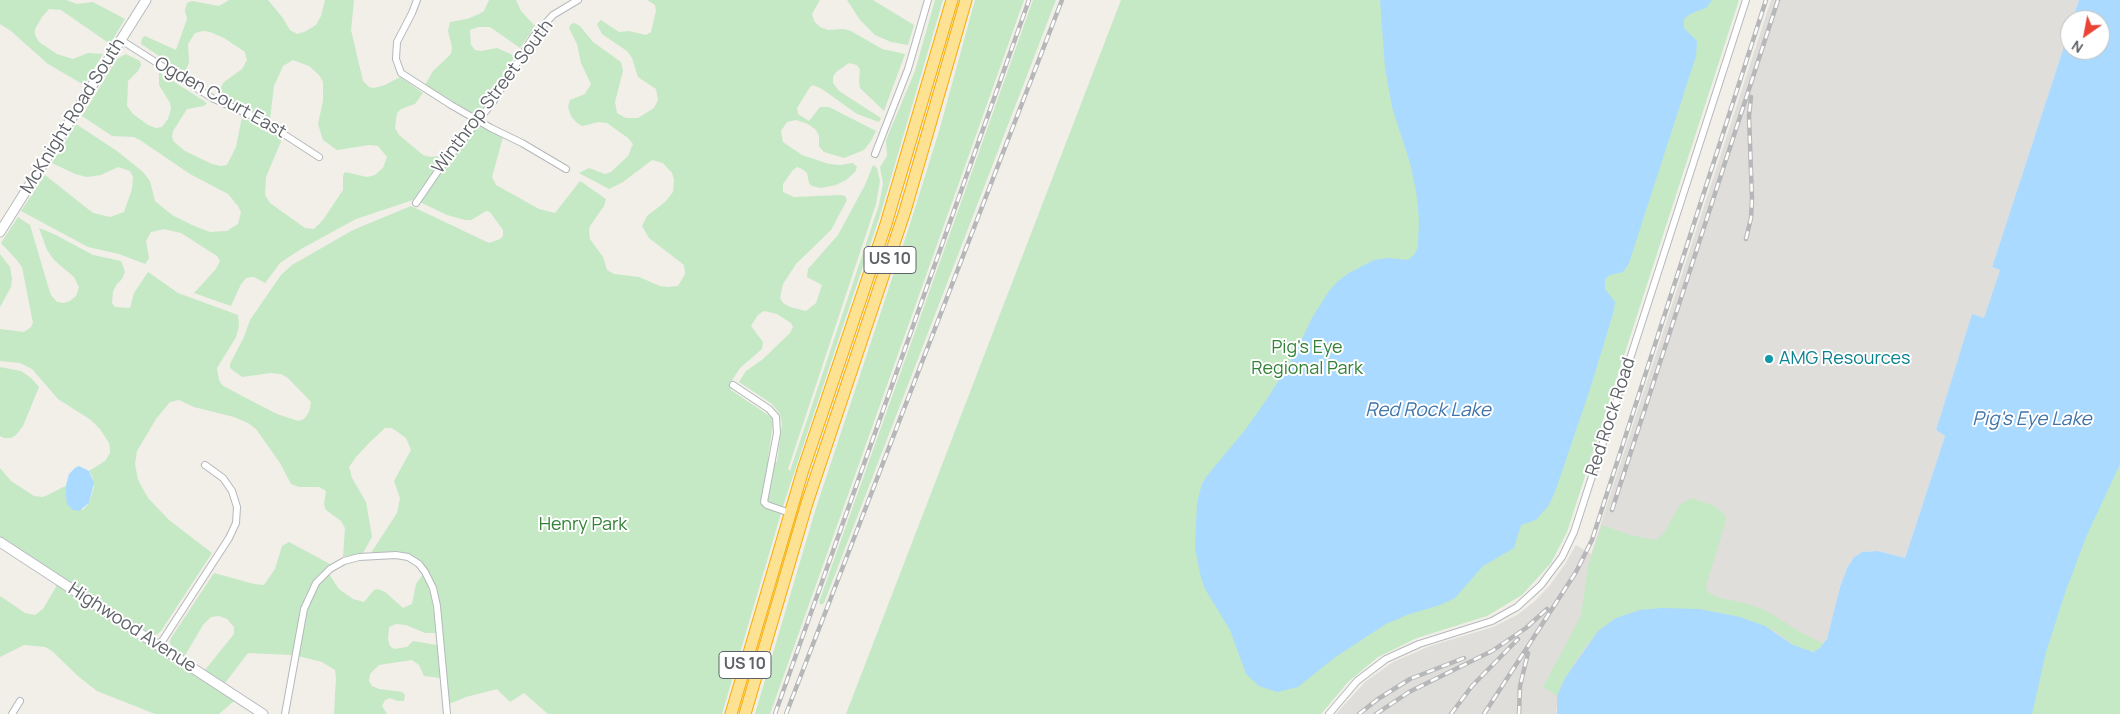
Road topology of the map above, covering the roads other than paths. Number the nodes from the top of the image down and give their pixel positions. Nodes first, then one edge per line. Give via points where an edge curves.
1 (146, 0) edge
2 (417, 0) edge
3 (578, 0) edge
4 (928, 0) edge
5 (952, 0) edge
6 (966, 0) edge
7 (1746, 0) edge
8 (121, 40) junction
9 (478, 121) junction
10 (875, 154) dead end
11 (319, 157) dead end
12 (566, 169) dead end
13 (416, 203) dead end
14 (0, 232) edge
15 (733, 385) dead end
16 (205, 464) dead end
17 (790, 513) junction
18 (0, 542) edge
19 (159, 646) junction
20 (20, 701) dead end
21 (12, 714) edge
22 (263, 714) edge
23 (285, 714) edge
24 (448, 714) edge
25 (731, 714) edge
26 (745, 714) edge
27 (1328, 714) edge

1 - 8 street, McKnight Road South
2 - 9 street via 397,42 399,70
3 - 9 street, Winthrop Street South via 553,15 539,29
4 - 10 street via 908,68
5 - 17 highway, US 10 via 886,224
6 - 26 highway, US 10 via 900,227 803,517
7 - 27 street, Red Rock Road via 1577,524 1562,557 1536,591 1510,612 1386,659 1357,681
8 - 11 street, Ogden Court East via 212,98 262,120
8 - 14 street, McKnight Road South
9 - 12 street via 522,142
9 - 13 street, Winthrop Street South
15 - 17 street via 776,416 764,501
16 - 19 street via 223,478 232,491 237,508 236,523
17 - 25 highway, US 10
18 - 19 street, Highwood Avenue
19 - 22 street, Highwood Avenue
20 - 21 street
23 - 24 street via 304,609 314,586 327,571 344,561 396,555 408,557 419,564 433,588

